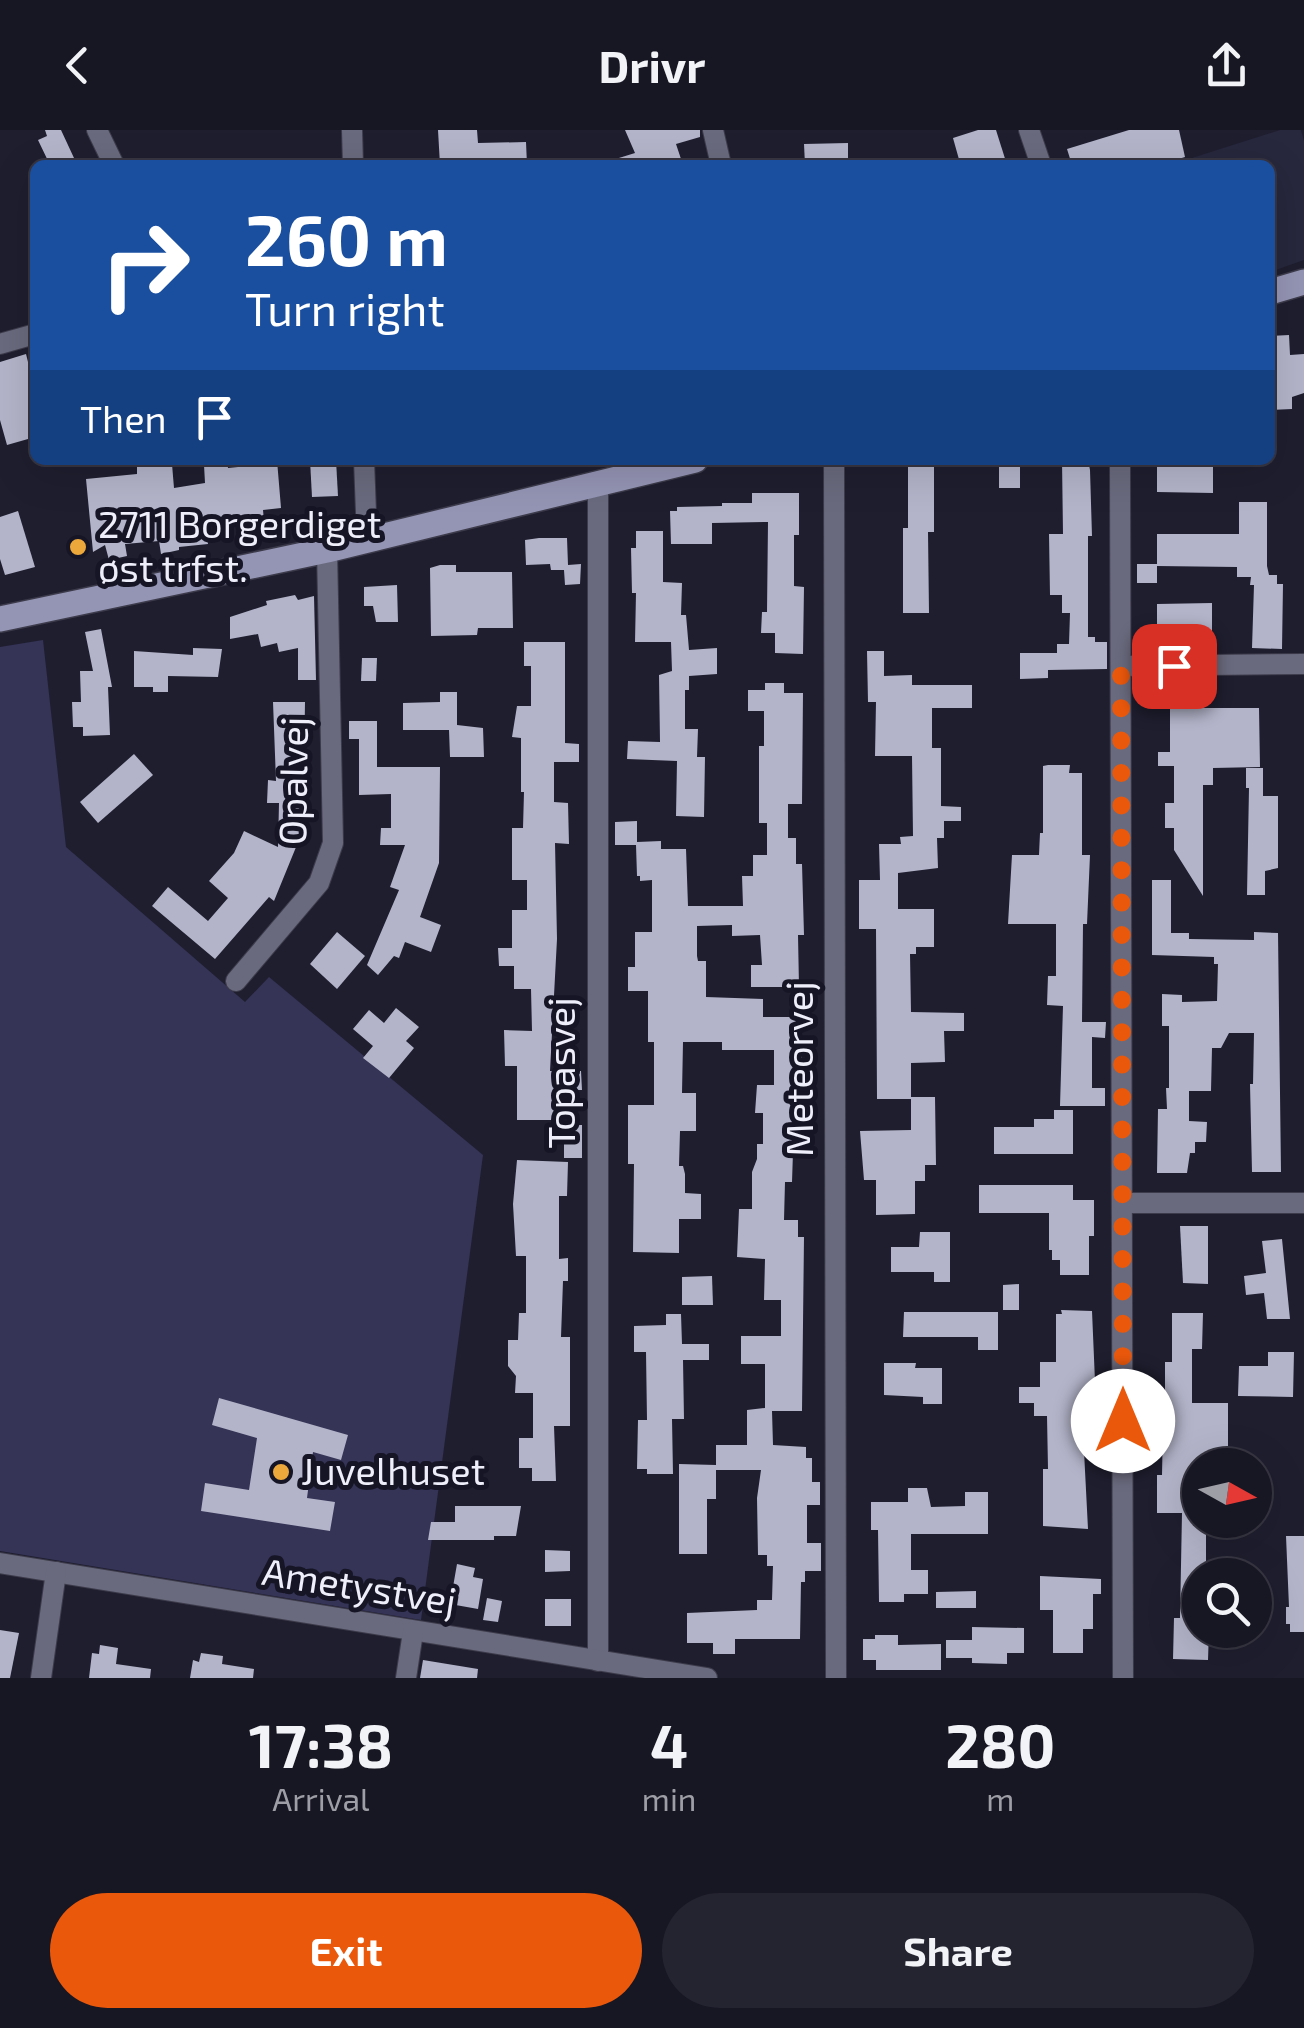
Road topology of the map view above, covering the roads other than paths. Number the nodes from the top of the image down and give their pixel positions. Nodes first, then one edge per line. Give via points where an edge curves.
1 (98, 130) edge
2 (352, 130) edge
3 (713, 130) edge
4 (1028, 130) edge
5 (112, 160) edge
6 (353, 160) edge
7 (720, 160) edge
8 (1038, 160) edge
9 (1304, 282) edge
10 (1275, 291) edge
11 (30, 335) edge
12 (0, 344) edge
13 (364, 465) edge
14 (675, 465) edge
15 (834, 465) edge
16 (1120, 465) edge
17 (598, 485) junction
18 (367, 539) junction
19 (327, 550) junction
20 (0, 620) edge
21 (1304, 664) edge
22 (1121, 666) junction
23 (236, 981) dead end
24 (1123, 1202) junction
25 (1304, 1203) edge
26 (0, 1563) edge
27 (56, 1572) junction
28 (413, 1632) junction
29 (598, 1661) junction
30 (682, 1676) edge
31 (41, 1678) edge
32 (406, 1678) edge
33 (707, 1678) edge
34 (836, 1678) edge
35 (1123, 1678) edge

1 - 5 street
2 - 6 street
3 - 7 street
4 - 8 street
9 - 10 street
11 - 12 street
13 - 18 street
14 - 17 street
15 - 34 street, Meteorvej
16 - 22 street
17 - 18 street
17 - 29 street, Topasvej
18 - 19 street
19 - 20 street
19 - 23 street, Opalvej via 333,843 319,883
21 - 22 street
22 - 24 street
24 - 25 street
24 - 35 street
26 - 27 street, Ametystvej
27 - 28 street, Ametystvej
27 - 31 street
28 - 29 street, Ametystvej
28 - 32 street
29 - 30 street, Ametystvej
30 - 33 street, Ametystvej

